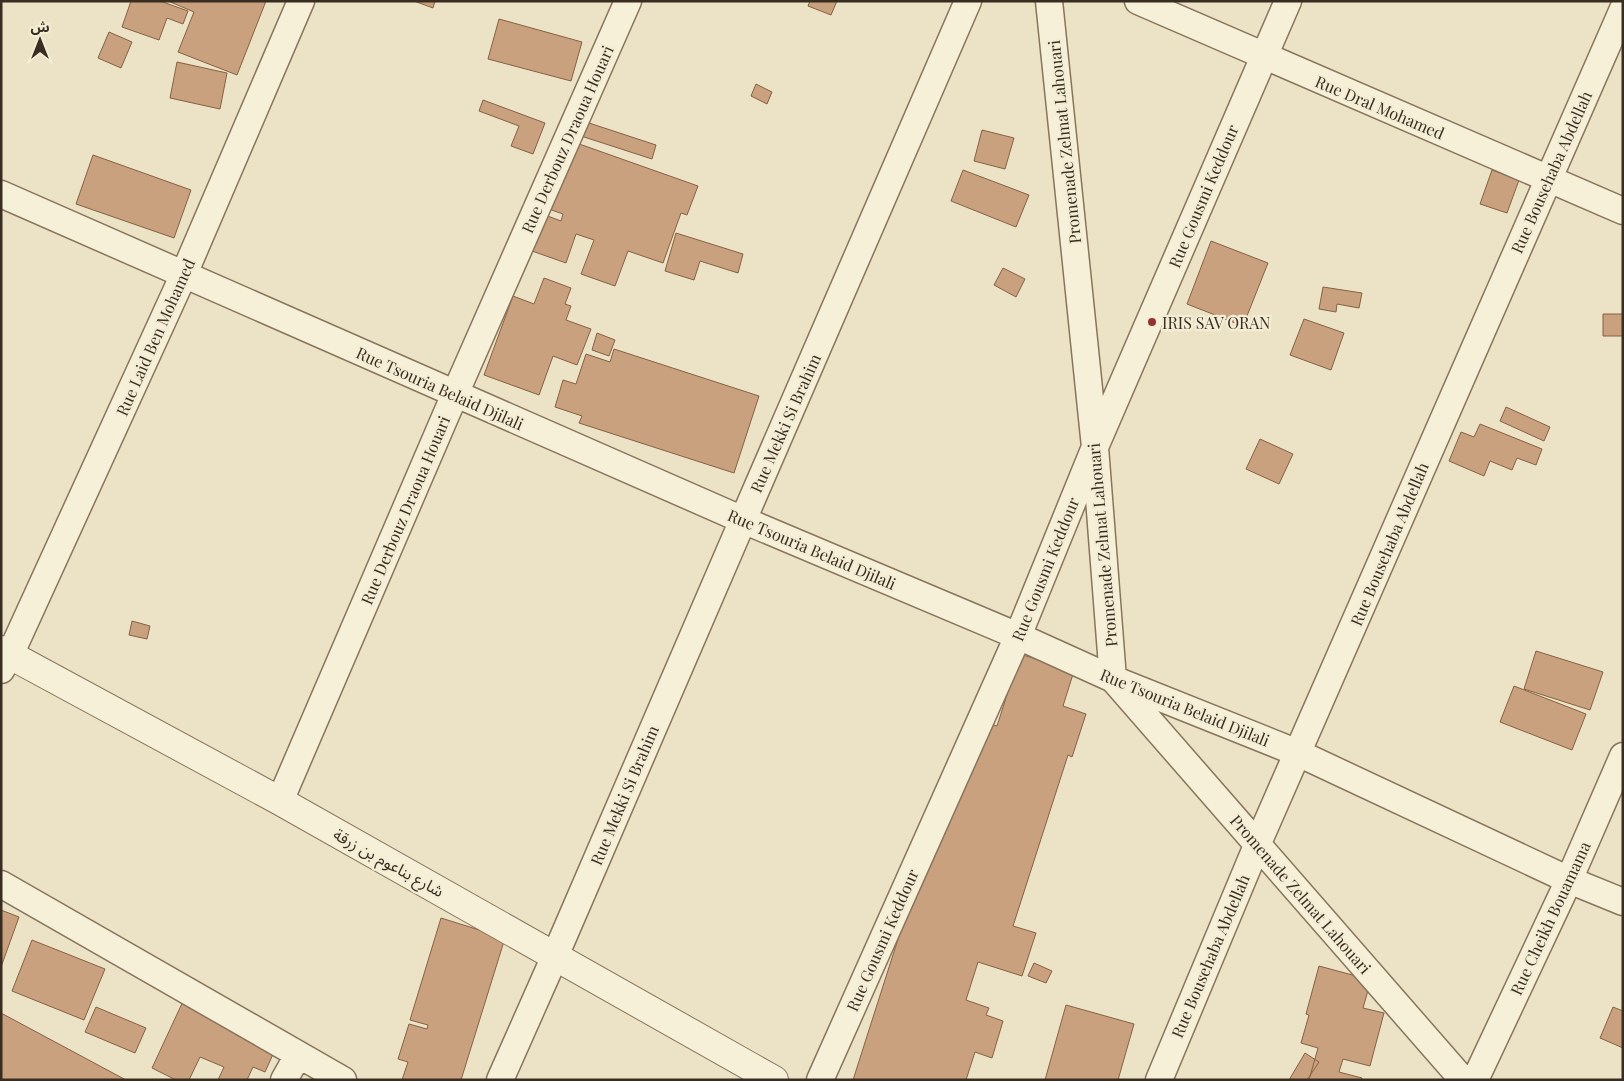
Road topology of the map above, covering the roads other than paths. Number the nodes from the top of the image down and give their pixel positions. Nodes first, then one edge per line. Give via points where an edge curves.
1 (301, 1) edge
2 (628, 1) edge
3 (968, 1) edge
4 (1049, 1) edge
5 (1138, 1) edge
6 (1288, 1) edge
7 (1623, 9) edge
8 (1264, 57) junction
9 (1548, 179) junction
10 (1, 194) edge
11 (1623, 211) edge
12 (184, 274) junction
13 (454, 394) junction
14 (1095, 447) junction
15 (743, 520) junction
16 (1018, 636) junction
17 (4, 658) edge
18 (1113, 679) junction
19 (1298, 753) junction
20 (1623, 756) edge
21 (280, 801) junction
22 (1258, 843) junction
23 (1569, 880) junction
24 (1, 884) edge
25 (1623, 902) edge
26 (555, 956) junction
27 (298, 1055) junction
28 (284, 1080) edge
29 (343, 1080) edge
30 (500, 1080) edge
31 (774, 1080) edge
32 (820, 1080) edge
33 (1158, 1080) edge
34 (1463, 1080) edge
35 (1475, 1080) edge

1 - 12 street, Rue Laid Ben Mohamed
2 - 13 street, Rue Derbouz Draoua Houari
3 - 15 street, Rue Mekki Si Brahim
4 - 14 street, Promenade Zelmat Lahouari
5 - 8 street, Rue Dral Mohamed
6 - 8 street, Rue Gousmi Keddour
7 - 9 street, Rue Bousehaba Abdellah
8 - 9 street, Rue Dral Mohamed
8 - 14 street, Rue Gousmi Keddour
9 - 11 street, Rue Dral Mohamed
9 - 19 street, Rue Bousehaba Abdellah
10 - 12 street, Rue Tsouria Belaid Djilali
12 - 13 street, Rue Tsouria Belaid Djilali
12 - 17 street, Rue Laid Ben Mohamed
13 - 15 street, Rue Tsouria Belaid Djilali
13 - 21 street, Rue Derbouz Draoua Houari
14 - 16 street, Rue Gousmi Keddour
14 - 18 street, Promenade Zelmat Lahouari
15 - 16 street, Rue Tsouria Belaid Djilali
15 - 26 street, Rue Mekki Si Brahim
16 - 18 street, Rue Tsouria Belaid Djilali
16 - 32 street, Rue Gousmi Keddour
17 - 21 street, شارع بناعوم بن زرقة
18 - 19 street, Rue Tsouria Belaid Djilali
18 - 22 street, Promenade Zelmat Lahouari
19 - 22 street, Rue Bousehaba Abdellah
19 - 23 street, Rue Tsouria Belaid Djilali
20 - 23 street, Rue Cheikh Bouamama
21 - 26 street, شارع بناعوم بن زرقة
22 - 33 street, Rue Bousehaba Abdellah
22 - 34 street, Promenade Zelmat Lahouari
23 - 25 street, Rue Tsouria Belaid Djilali
23 - 35 street, Rue Cheikh Bouamama
24 - 27 street
26 - 30 street, Rue Mekki Si Brahim
26 - 31 street, شارع بناعوم بن زرقة
27 - 28 street
27 - 29 street

